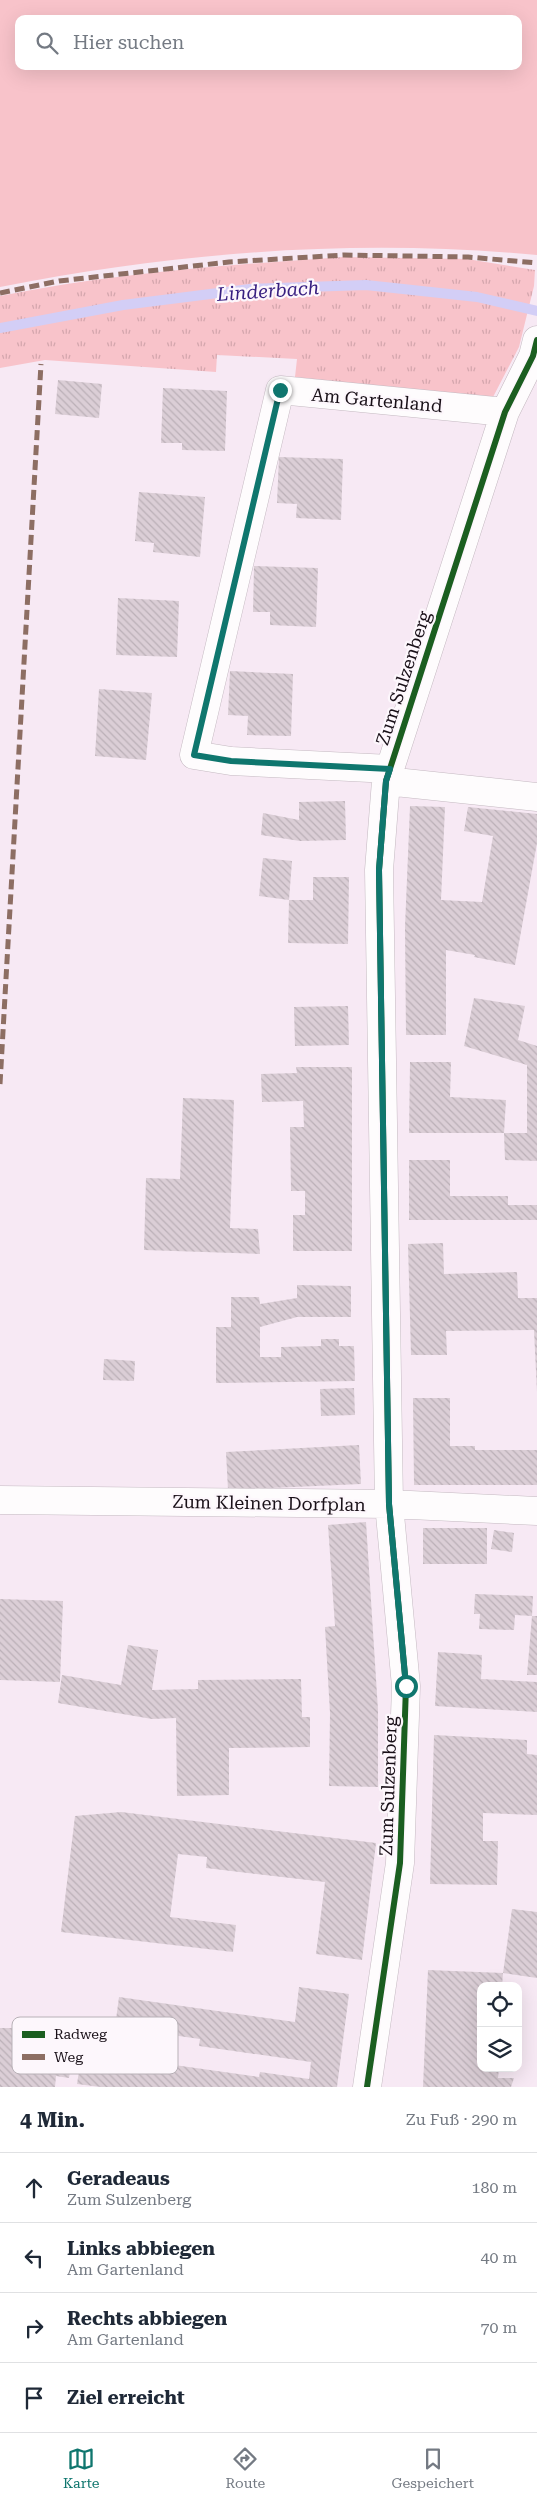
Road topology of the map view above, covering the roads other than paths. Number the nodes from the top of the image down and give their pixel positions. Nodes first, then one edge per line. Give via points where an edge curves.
1 (535, 348) edge
2 (505, 412) junction
3 (388, 775) junction
4 (537, 797) edge
5 (0, 1500) edge
6 (389, 1504) junction
7 (537, 1511) edge
8 (367, 2087) edge

1 - 2 street, Zum Sulzenberg
2 - 3 street, Zum Sulzenberg
2 - 3 street, Am Gartenland via 280,390 194,755
3 - 4 street
3 - 6 street, Zum Sulzenberg via 379,870
5 - 6 street, Zum Kleinen Dorfplan
6 - 7 street, Zum Kleinen Dorfplan
6 - 8 street, Zum Sulzenberg via 406,1686 400,1863

